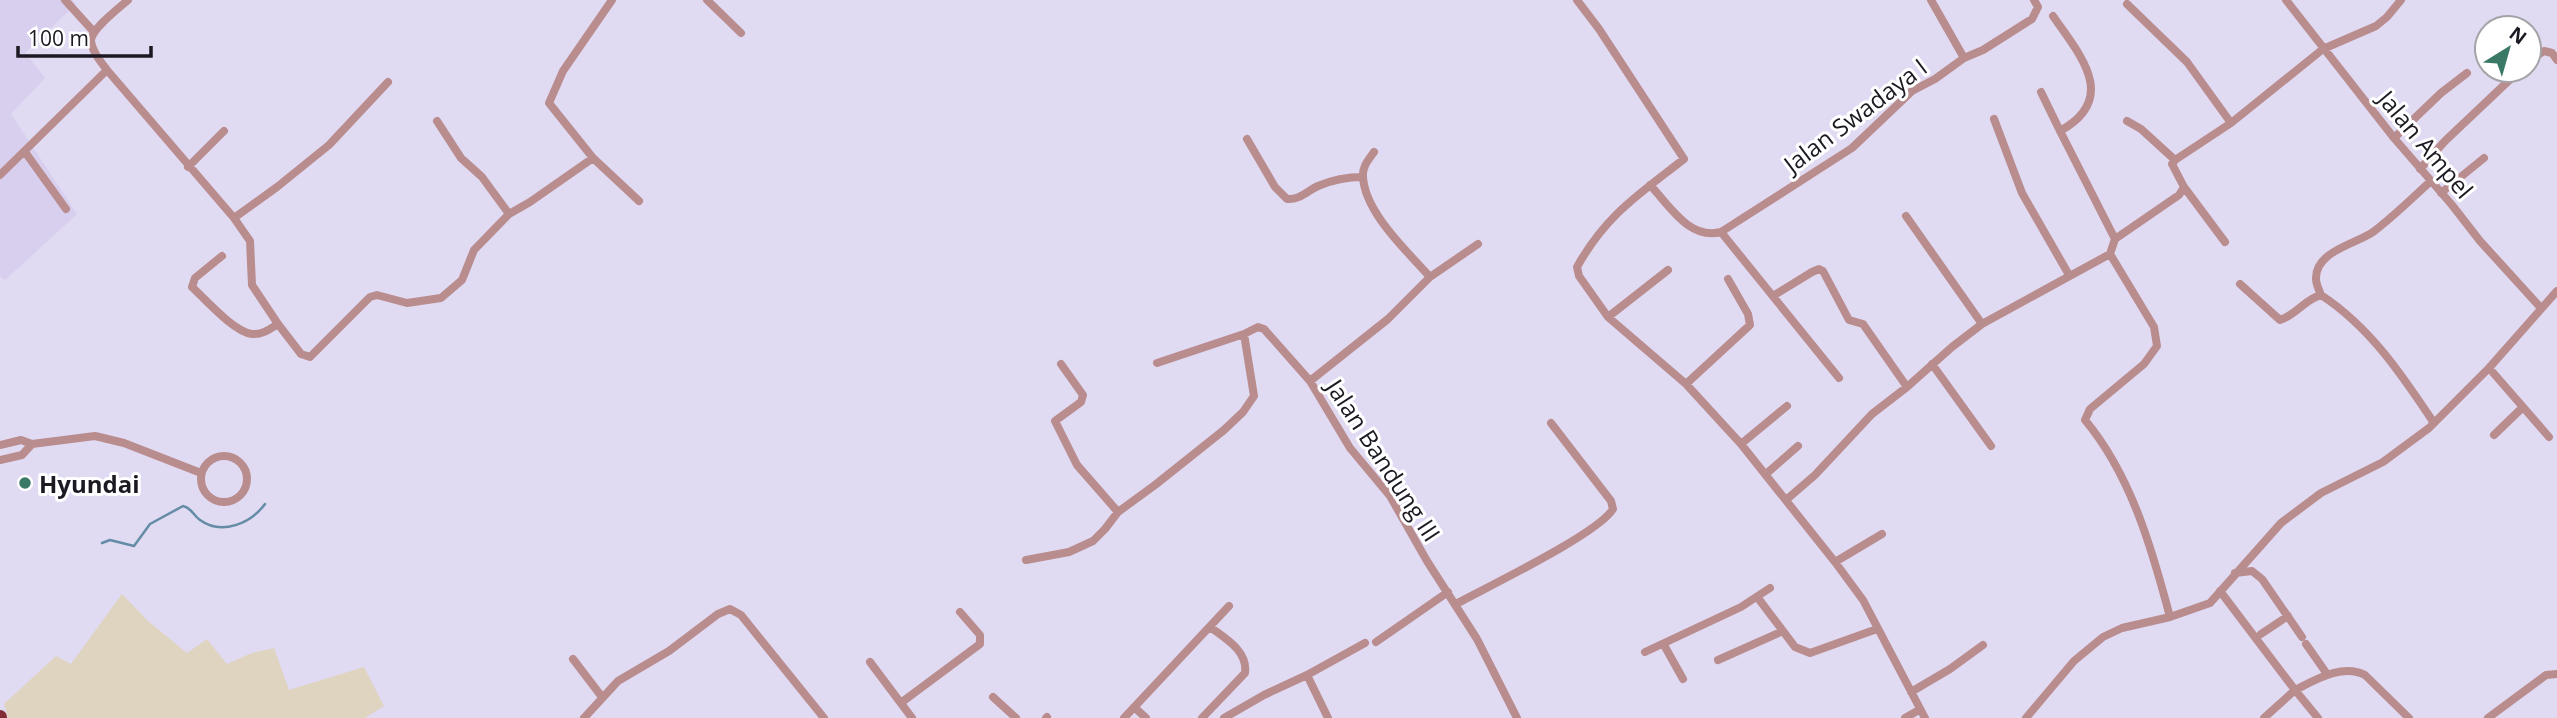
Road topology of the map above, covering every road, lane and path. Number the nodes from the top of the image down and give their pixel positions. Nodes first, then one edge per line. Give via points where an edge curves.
1 (65, 0) edge
2 (128, 0) edge
3 (612, 0) edge
4 (707, 0) edge
5 (1577, 0) edge
6 (1931, 0) edge
7 (2034, 0) edge
8 (2401, 0) edge
9 (2290, 1) edge
10 (2127, 4) dead end
11 (2053, 16) dead end
12 (94, 32) junction
13 (741, 33) dead end
14 (2323, 49) junction
15 (2543, 52) edge
16 (1964, 58) junction
17 (2557, 60) edge
18 (107, 71) junction
19 (2467, 73) dead end
20 (388, 82) dead end
21 (2505, 84) edge
22 (2041, 92) dead end
23 (1994, 119) dead end
24 (437, 121) dead end
25 (2127, 121) dead end
26 (2231, 122) junction
27 (224, 131) dead end
28 (2060, 131) junction
29 (2394, 138) junction
30 (1247, 139) dead end
31 (25, 152) junction
32 (1374, 152) dead end
33 (593, 158) junction
34 (2484, 158) dead end
35 (2175, 160) junction
36 (188, 167) junction
37 (2420, 169) junction
38 (0, 175) edge
39 (1363, 177) junction
40 (2431, 181) junction
41 (1650, 185) junction
42 (2184, 187) junction
43 (2441, 193) junction
44 (639, 201) dead end
45 (66, 209) dead end
46 (509, 214) junction
47 (1906, 216) dead end
48 (234, 218) junction
49 (1721, 232) junction
50 (2115, 239) junction
51 (2225, 242) dead end
52 (1478, 244) dead end
53 (2110, 254) junction
54 (222, 256) dead end
55 (1668, 270) dead end
56 (2069, 275) junction
57 (1430, 277) junction
58 (1728, 279) dead end
59 (2240, 284) dead end
60 (2557, 291) edge
61 (2321, 295) junction
62 (1773, 296) junction
63 (2541, 308) junction
64 (1608, 317) junction
65 (278, 324) junction
66 (1982, 324) junction
67 (1244, 334) junction
68 (1157, 363) dead end
69 (1061, 364) dead end
70 (1933, 364) junction
71 (2489, 368) junction
72 (1839, 378) dead end
73 (1310, 381) junction
74 (1686, 384) junction
75 (1907, 387) junction
76 (1787, 406) dead end
77 (2523, 407) junction
78 (1551, 423) dead end
79 (2434, 423) junction
80 (2494, 435) dead end
81 (2549, 438) dead end
82 (32, 444) junction
83 (1741, 444) junction
84 (0, 445) edge
85 (1798, 446) dead end
86 (1991, 446) dead end
87 (0, 460) edge
88 (201, 473) junction
89 (1766, 474) junction
90 (1786, 500) junction
91 (1118, 512) junction
92 (1882, 534) dead end
93 (1027, 560) dead end
94 (1835, 562) junction
95 (2235, 573) junction
96 (1770, 589) dead end
97 (2220, 590) junction
98 (1448, 592) junction
99 (1758, 598) junction
100 (1456, 604) junction
101 (1229, 606) dead end
102 (960, 612) dead end
103 (2288, 616) junction
104 (2170, 617) junction
105 (1210, 626) junction
106 (1877, 629) junction
107 (1783, 631) junction
108 (2261, 634) dead end
109 (1376, 642) dead end
110 (1365, 643) dead end
111 (1664, 645) junction
112 (1983, 645) dead end
113 (1645, 652) dead end
114 (573, 659) dead end
115 (1718, 660) dead end
116 (870, 663) dead end
117 (2327, 674) junction
118 (2557, 674) edge
119 (1307, 675) junction
120 (1684, 679) dead end
121 (2295, 690) junction
122 (1911, 692) junction
123 (601, 696) junction
124 (993, 697) dead end
125 (902, 702) junction
126 (1134, 707) junction
127 (1919, 709) junction
128 (584, 718) edge
129 (824, 718) edge
130 (912, 718) edge
131 (1016, 718) edge
132 (1124, 718) edge
133 (1146, 718) edge
134 (1202, 718) edge
135 (1224, 718) edge
136 (1328, 718) edge
137 (1517, 718) edge
138 (1905, 718) edge
139 (1925, 718) edge
140 (2026, 718) edge
141 (2264, 718) edge
142 (2318, 718) edge
143 (2409, 718) edge
144 (2488, 718) edge

1 - 12 street
2 - 12 street
3 - 33 street via 563,71 549,103
4 - 13 street
5 - 41 street via 1684,159
6 - 16 street
7 - 16 street, Jalan Swadaya I via 2038,7 2032,19
8 - 14 street via 2376,26
9 - 14 street, Jalan Ampel
10 - 26 street via 2187,62
11 - 28 street via 2087,66 2092,84 2076,122
12 - 18 street via 94,51
14 - 26 street
14 - 29 street, Jalan Ampel
15 - 17 street
16 - 49 street, Jalan Swadaya I via 1912,91 1852,148
18 - 31 street
18 - 36 street
19 - 29 street
20 - 48 street via 328,145
21 - 37 street
22 - 28 street
23 - 56 street via 2022,193
24 - 46 street via 461,158 482,177
25 - 35 street
26 - 35 street
27 - 36 street
28 - 50 street
29 - 37 street, Jalan Ampel
30 - 39 street via 1287,199 1296,200 1337,179
31 - 38 street
31 - 45 street
32 - 39 street via 1364,165
33 - 44 street
33 - 46 street
34 - 43 street
35 - 42 street via 2172,164
36 - 48 street
37 - 40 street, Jalan Ampel
39 - 57 street via 1369,200 1386,227
40 - 43 street, Jalan Ampel
40 - 61 street via 2371,233 2327,257 2316,279
41 - 49 street via 1690,228 1708,235
41 - 64 street via 1616,212 1577,267
42 - 50 street
42 - 51 street
43 - 63 street, Jalan Ampel
46 - 65 street via 474,250 461,280 441,299 407,303 370,297 310,357 301,354
47 - 66 street
48 - 65 street via 250,241 252,285
49 - 62 street
50 - 53 street
52 - 57 street
53 - 56 street
53 - 104 street via 2154,327 2157,346 2144,364 2090,409 2085,420 2117,469 2152,550
54 - 65 street via 195,278 192,287 236,327 251,334
55 - 64 street
56 - 66 street
57 - 73 street via 1388,319
58 - 74 street via 1750,325
59 - 61 street via 2280,320
60 - 63 street
61 - 79 street via 2374,341
62 - 72 street
62 - 75 street via 1812,272 1823,271 1849,320 1861,323
63 - 71 street
64 - 74 street
66 - 70 street
67 - 68 street, Jalan Bandung III
67 - 73 street, Jalan Bandung III via 1264,329
67 - 91 street via 1254,396 1251,403 1200,450
69 - 91 street via 1083,395 1081,402 1055,421 1077,465
70 - 75 street
70 - 86 street
71 - 77 street
71 - 79 street
73 - 98 street, Jalan Bandung III via 1350,448 1390,496
74 - 83 street
75 - 90 street via 1872,414
76 - 83 street
77 - 80 street
77 - 81 street
78 - 100 street via 1613,509 1584,535
79 - 95 street via 2382,462 2321,493 2281,523
82 - 84 street via 21,440
82 - 87 street via 22,455
82 - 88 street via 95,436
83 - 89 street
85 - 89 street
88 - 88 street via 216,457 228,456 239,460 248,484 240,497 226,503 212,499 202,488
89 - 90 street
90 - 94 street
91 - 93 street via 1093,541 1069,552
92 - 94 street
94 - 106 street via 1863,600
95 - 97 street
95 - 103 street via 2252,571 2257,575
96 - 99 street
97 - 104 street via 2210,603
97 - 121 street
98 - 100 street, Jalan Bandung III
98 - 109 street
99 - 107 street
99 - 111 street
100 - 137 street, Jalan Bandung III
101 - 105 street
102 - 125 street via 980,635 980,644
103 - 108 street
103 - 117 street
104 - 140 street via 2103,637 2074,661
105 - 126 street
105 - 134 street via 1237,649 1246,664 1245,673
106 - 107 street via 1810,653 1795,647
106 - 122 street
107 - 115 street
110 - 119 street
111 - 113 street
111 - 120 street
112 - 122 street
114 - 123 street
116 - 125 street
117 - 121 street
117 - 143 street via 2357,670
118 - 144 street via 2546,675
119 - 135 street
119 - 136 street
121 - 141 street
121 - 142 street
122 - 127 street
123 - 128 street
123 - 129 street via 633,670 730,609 741,615
124 - 131 street
125 - 130 street
126 - 132 street
126 - 133 street
127 - 138 street
127 - 139 street

